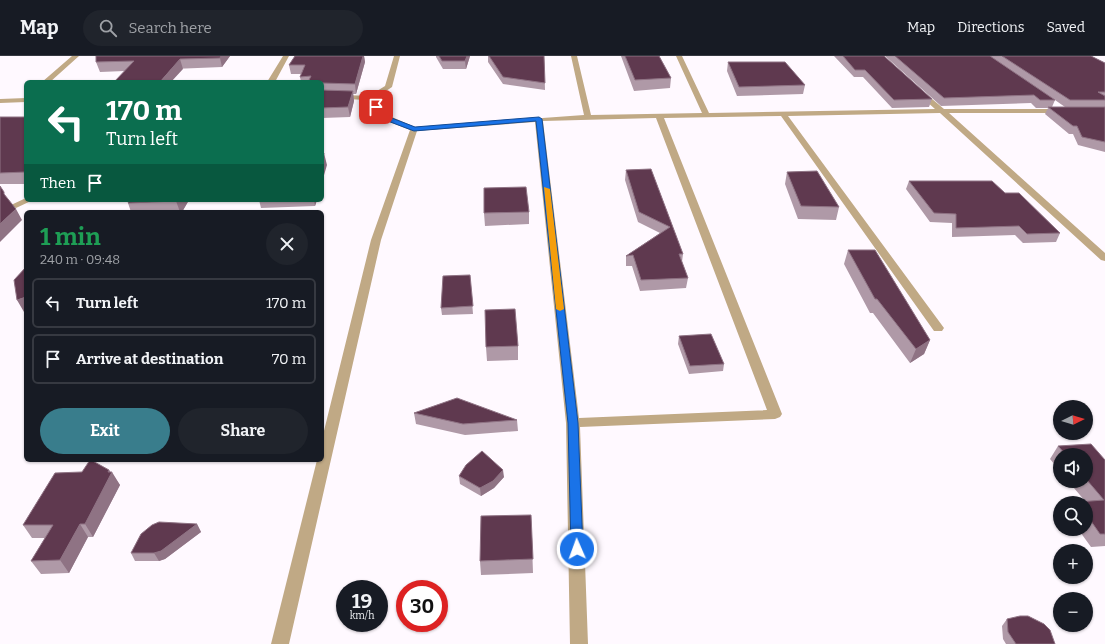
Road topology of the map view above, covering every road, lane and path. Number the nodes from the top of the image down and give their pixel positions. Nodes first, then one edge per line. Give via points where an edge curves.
1 (76, 56) edge
2 (286, 56) edge
3 (397, 56) edge
4 (574, 56) edge
5 (680, 56) edge
6 (48, 80) edge
7 (272, 80) edge
8 (914, 86) edge
9 (324, 96) edge
10 (370, 98) junction
11 (24, 100) edge
12 (0, 101) edge
13 (1050, 102) edge
14 (943, 111) junction
15 (706, 114) junction
16 (784, 114) junction
17 (659, 116) junction
18 (588, 117) junction
19 (539, 119) junction
20 (414, 129) junction
21 (24, 202) edge
22 (16, 205) dead end
23 (1105, 258) edge
24 (938, 328) dead end
25 (573, 423) junction
26 (324, 459) edge
27 (323, 462) edge
28 (280, 644) edge
29 (579, 644) edge

1 - 6 street
2 - 7 street
3 - 10 street via 388,87
4 - 18 street
5 - 15 street
8 - 14 street
9 - 10 street
10 - 20 street via 382,116
11 - 12 street
13 - 14 street via 1067,111
14 - 16 street
14 - 23 street
15 - 16 street
15 - 17 street
16 - 24 street
17 - 18 street
17 - 25 street via 775,414
18 - 19 street
19 - 20 street
19 - 25 street
20 - 26 street via 376,240
21 - 22 street
25 - 29 street
27 - 28 street

